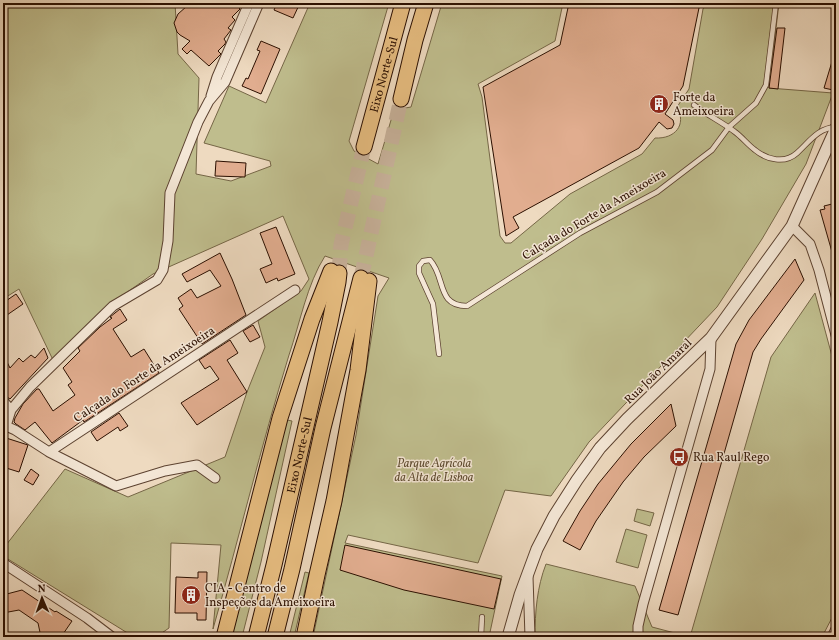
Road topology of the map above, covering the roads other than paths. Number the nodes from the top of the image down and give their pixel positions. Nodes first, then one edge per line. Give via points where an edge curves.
1 (249, 3) edge
2 (259, 3) edge
3 (403, 3) edge
4 (426, 3) edge
5 (776, 3) edge
6 (401, 99) tunnel mouth
7 (210, 101) junction
8 (694, 105) dead end
9 (728, 127) junction
10 (836, 127) edge
11 (364, 146) tunnel mouth
12 (792, 226) junction
13 (295, 290) dead end
14 (836, 335) edge
15 (711, 338) junction
16 (439, 354) dead end
17 (3, 401) edge
18 (11, 410) junction
19 (4, 428) edge
20 (49, 452) junction
21 (215, 478) dead end
22 (3, 563) edge
23 (528, 572) junction
24 (482, 617) dead end
25 (836, 629) edge
26 (106, 635) edge
27 (224, 637) edge
28 (256, 637) edge
29 (275, 637) edge
30 (304, 637) edge
31 (480, 637) edge
32 (508, 637) edge
33 (530, 637) edge
34 (638, 637) edge
35 (832, 637) edge

1 - 7 street via 217,77
2 - 7 street via 225,82
3 - 11 highway, Eixo Norte-Sul
4 - 6 highway, Eixo Norte-Sul
5 - 9 lane, Calçada do Forte da Ameixoeira via 766,86 756,103
7 - 18 street via 198,122 170,193 168,241 163,270 157,280 113,306 30,386
8 - 9 lane
9 - 10 lane via 756,151 781,160 792,158 820,131
9 - 16 lane, Calçada do Forte da Ameixoeira via 712,150 658,192 580,233 467,306 458,306 449,301 442,288 436,266 430,260 423,261 419,266 419,273 433,304
10 - 12 street, Rua João Amaral
12 - 14 street via 810,244
12 - 15 street, Rua João Amaral
13 - 20 street, Calçada do Forte da Ameixoeira
15 - 23 street, Rua João Amaral via 600,448 554,516
15 - 34 street via 710,369 643,604
17 - 18 street
18 - 19 street
19 - 20 street via 15,430
20 - 21 street via 116,486 165,471 197,465
22 - 26 street via 87,618
23 - 32 street, Rua João Amaral
23 - 33 street
24 - 31 lane
25 - 35 street
27 - 28 highway, Eixo Norte-Sul via 280,418 312,319 335,272 338,282 330,322
29 - 30 highway, Eixo Norte-Sul via 323,428 365,279 358,370 334,501

